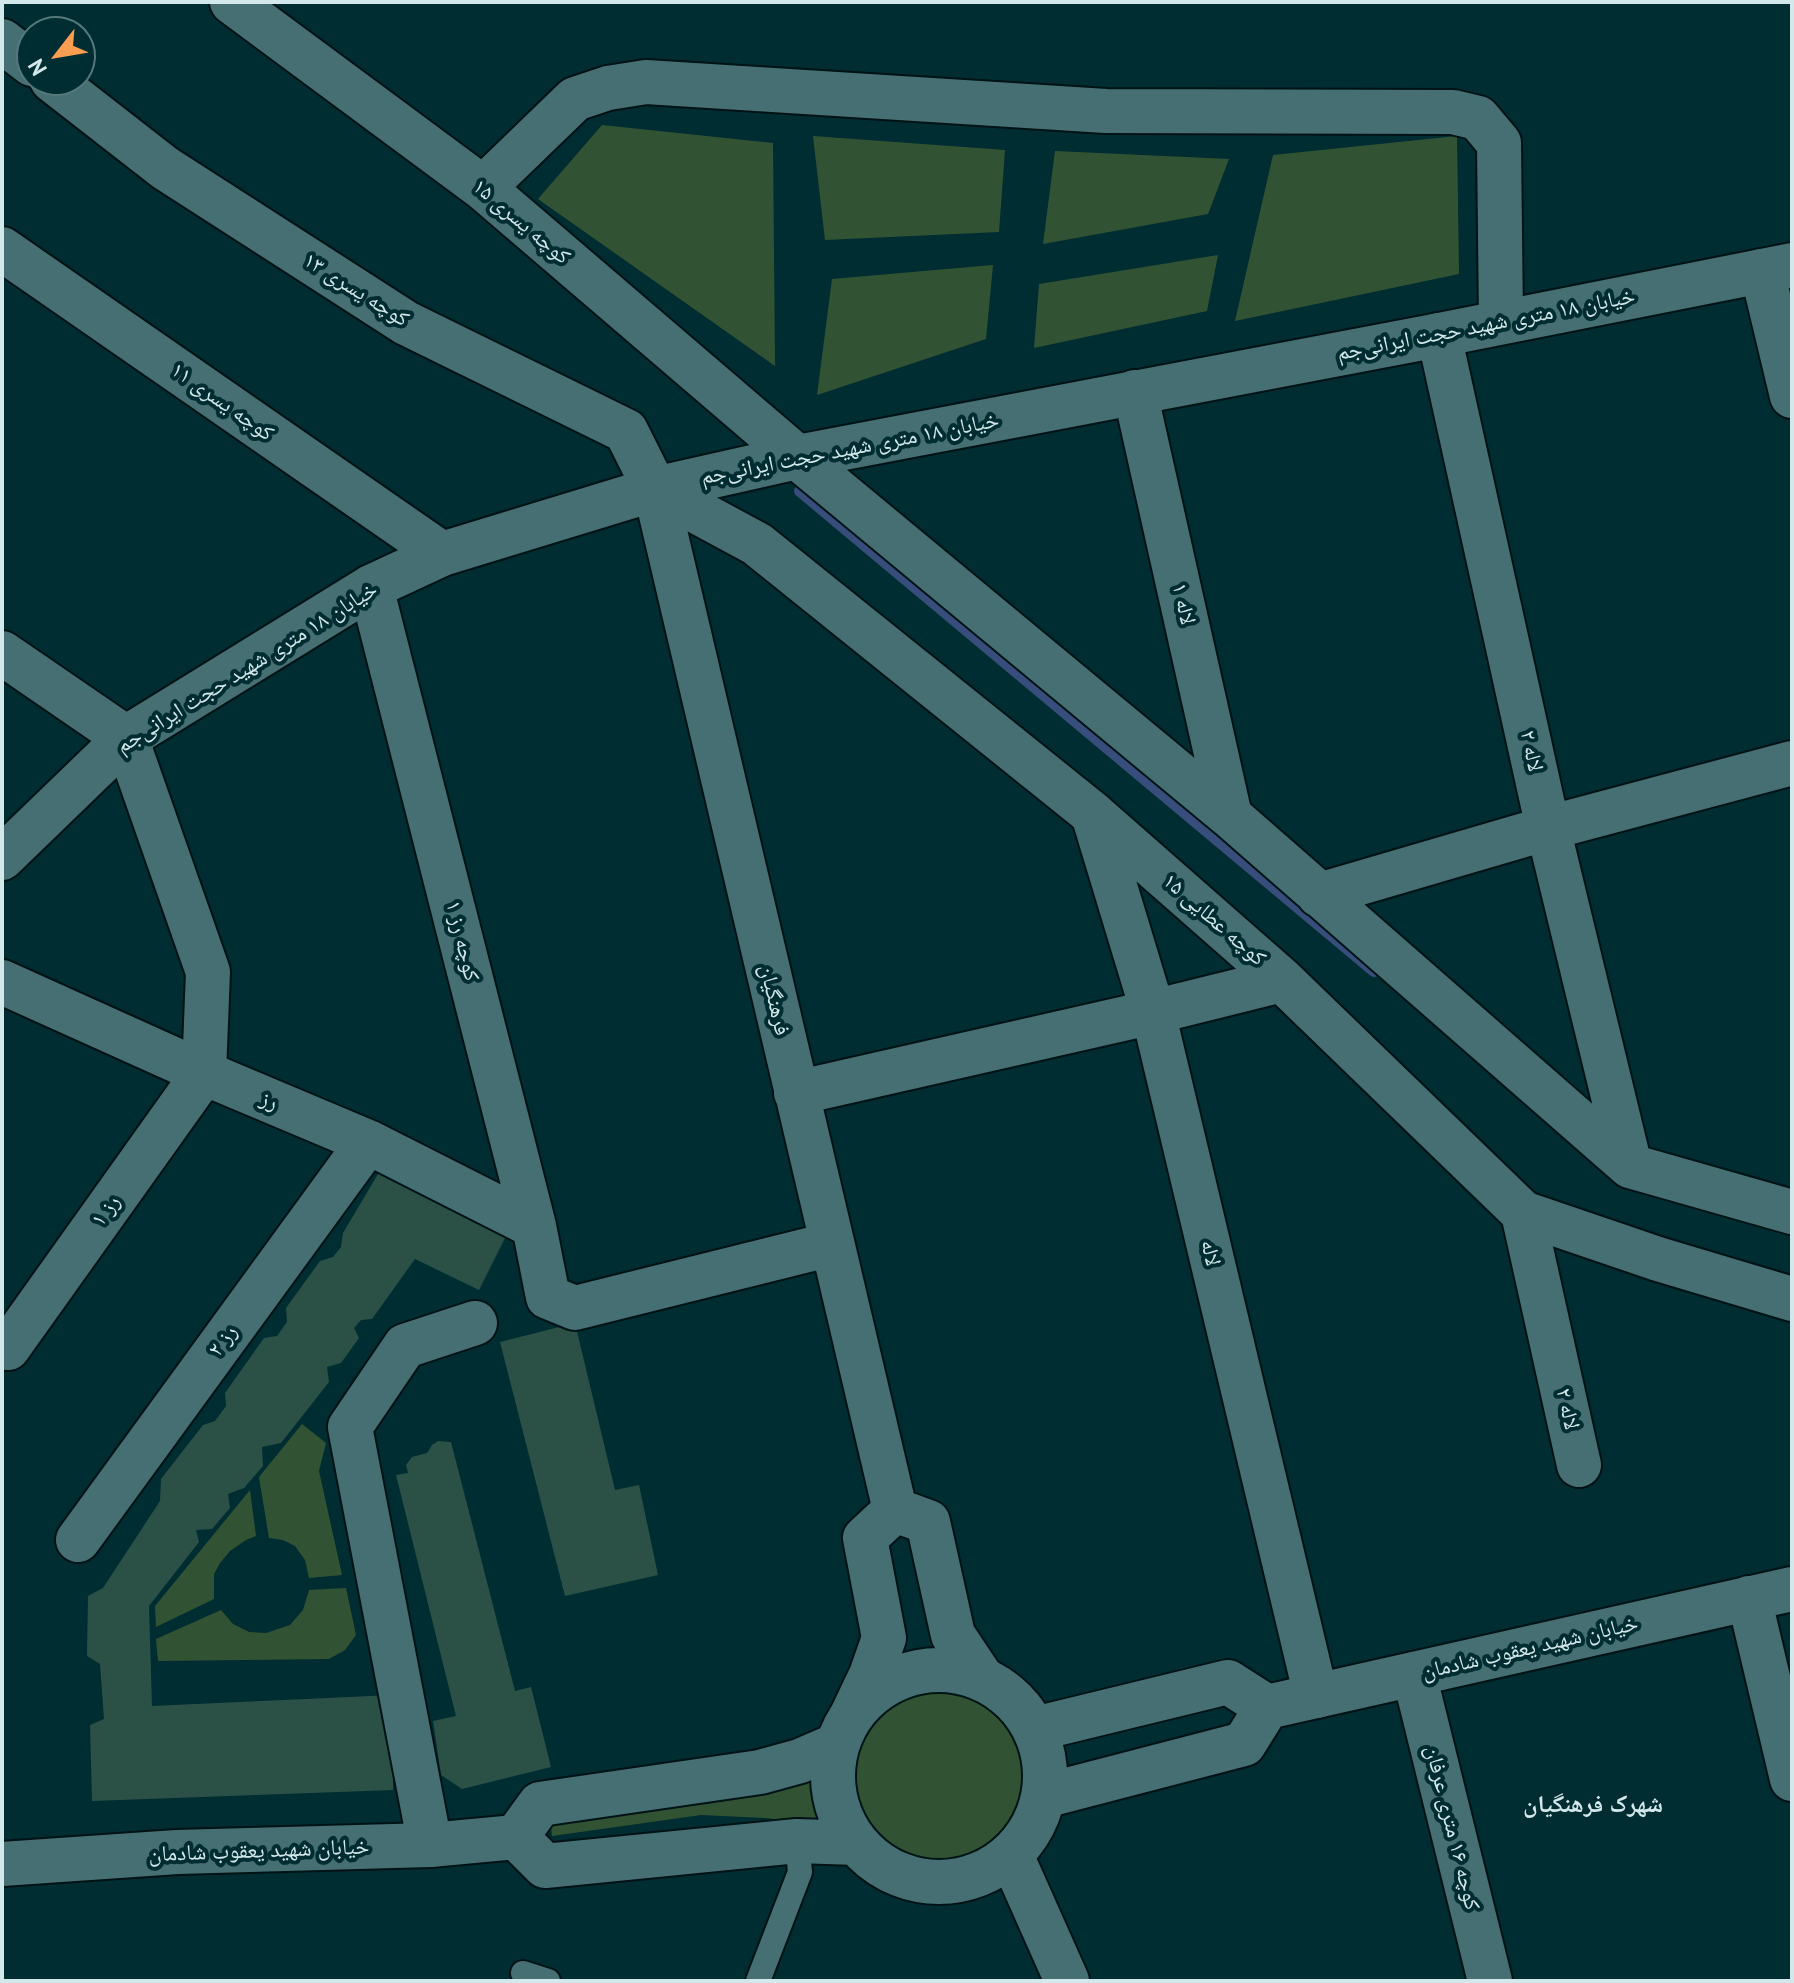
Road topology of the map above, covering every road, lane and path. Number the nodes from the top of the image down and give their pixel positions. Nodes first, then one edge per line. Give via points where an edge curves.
1 (232, 2) edge
2 (73, 96) edge
3 (483, 188) junction
4 (2, 249) edge
5 (1777, 268) edge
6 (1501, 322) junction
7 (1439, 335) junction
8 (1135, 392) junction
9 (1792, 396) edge
10 (797, 457) junction
11 (655, 489) junction
12 (442, 554) junction
13 (371, 587) junction
14 (2, 653) edge
15 (126, 738) junction
16 (1792, 763) edge
17 (1093, 814) junction
18 (1230, 816) junction
19 (1548, 828) junction
20 (2, 858) edge
21 (1319, 895) junction
22 (1282, 980) junction
23 (2, 982) edge
24 (1153, 1012) junction
25 (204, 1073) junction
26 (796, 1093) junction
27 (368, 1142) junction
28 (1630, 1166) junction
29 (1792, 1212) edge
30 (1523, 1213) junction
31 (534, 1226) junction
32 (832, 1244) junction
33 (1792, 1299) edge
34 (475, 1323) dead end
35 (8, 1348) dead end
36 (1579, 1465) dead end
37 (895, 1510) junction
38 (78, 1540) dead end
39 (1792, 1589) edge
40 (1749, 1598) junction
41 (1414, 1674) junction
42 (981, 1677) junction
43 (1316, 1696) junction
44 (1267, 1707) junction
45 (845, 1729) junction
46 (1035, 1729) junction
47 (1792, 1779) edge
48 (1044, 1796) junction
49 (516, 1837) junction
50 (797, 1841) junction
51 (857, 1843) junction
52 (430, 1845) junction
53 (1011, 1855) junction
54 (2, 1864) edge
55 (523, 1973) dead end
56 (548, 1981) edge
57 (758, 1981) edge
58 (1067, 1981) edge
59 (1490, 1981) edge

1 - 3 street, کوچه یسری ۱۵
2 - 11 street, کوچه یسری ۱۳ via 165,168 406,323 626,431
3 - 6 street via 575,99 646,82 1106,111 1453,112 1478,118 1499,143
3 - 10 street, کوچه یسری ۱۵
4 - 12 street, کوچه یسری ۱۱
5 - 6 street, خیابان ۱۸ متری شهید حجت ایرانی‌جم
5 - 9 street
6 - 7 street, خیابان ۱۸ متری شهید حجت ایرانی‌جم
7 - 8 street, خیابان ۱۸ متری شهید حجت ایرانی‌جم
7 - 19 street, لاله ۲
8 - 10 street, خیابان ۱۸ متری شهید حجت ایرانی‌جم
8 - 18 street, لاله ۱
10 - 11 street, خیابان ۱۸ متری شهید حجت ایرانی‌جم
10 - 18 street
11 - 12 street, خیابان ۱۸ متری شهید حجت ایرانی‌جم
11 - 17 street, کوچه عطایی ۱۵ via 757,544
11 - 26 street, فرهنگیان
12 - 13 street, خیابان ۱۸ متری شهید حجت ایرانی‌جم
13 - 15 street, خیابان ۱۸ متری شهید حجت ایرانی‌جم
13 - 31 street, کوچه رز ۱
14 - 15 street
15 - 20 street, خیابان ۱۸ متری شهید حجت ایرانی‌جم
15 - 25 street via 208,972
16 - 19 street
17 - 22 street, کوچه عطایی ۱۵
17 - 24 street, لاله
18 - 21 street
19 - 21 street
19 - 28 street, لاله ۲
21 - 28 street
22 - 24 street
22 - 30 street, کوچه عطایی ۱۵
23 - 25 street, رز
24 - 26 street
24 - 43 street, لاله
25 - 27 street, رز
25 - 35 street, رز ۱
26 - 32 street, فرهنگیان
27 - 31 street, رز
27 - 38 street, رز ۲
28 - 29 street
30 - 33 street, کوچه عطایی ۱۵
30 - 36 street, لاله ۲
31 - 32 street, کوچه رز ۱ via 548,1297 575,1308
32 - 37 street, فرهنگیان
34 - 52 street via 405,1346 350,1427
37 - 42 street via 928,1522 953,1635
37 - 45 street via 865,1538 884,1638
39 - 40 street, خیابان شهید یعقوب شادمان
40 - 41 street, خیابان شهید یعقوب شادمان
40 - 47 street
41 - 43 street, خیابان شهید یعقوب شادمان
41 - 59 street, کوچه ۱۶ متری عرفان
42 - 45 street via 947,1669 911,1672 878,1687
42 - 46 street via 1012,1697
43 - 44 street, خیابان شهید یعقوب شادمان
44 - 46 street via 1228,1682
44 - 48 street via 1244,1744
45 - 49 street via 800,1761 760,1772 540,1804
45 - 51 street via 833,1779 840,1813
46 - 48 street via 1045,1760
48 - 53 street via 1033,1828
49 - 50 street via 545,1866
49 - 52 street, خیابان شهید یعقوب شادمان
50 - 51 street
50 - 57 lane via 800,1872
51 - 53 street via 883,1866 915,1879 949,1882 982,1874
52 - 54 street, خیابان شهید یعقوب شادمان via 177,1852
53 - 58 street
55 - 56 lane

